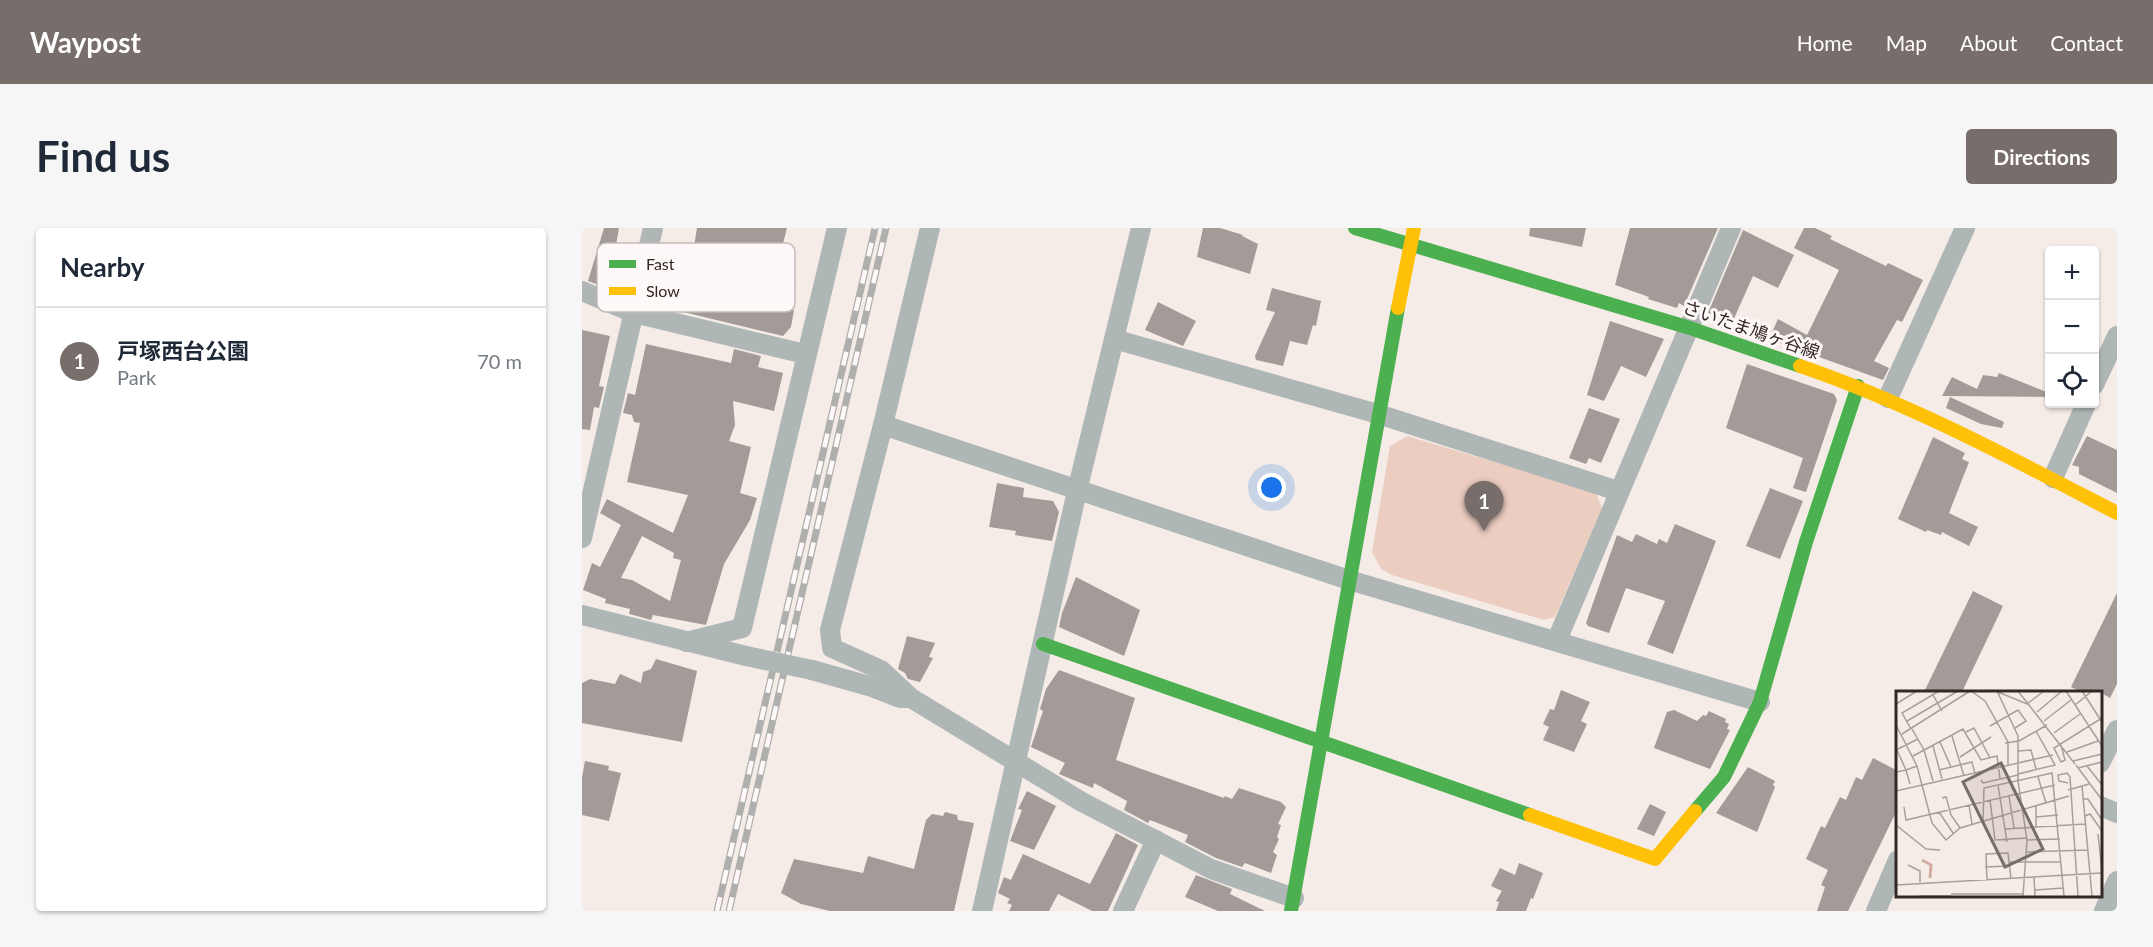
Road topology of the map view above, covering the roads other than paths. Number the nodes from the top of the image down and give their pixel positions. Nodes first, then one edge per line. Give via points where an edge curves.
1 (654, 228) edge
2 (837, 228) edge
3 (930, 228) edge
4 (1141, 228) edge
5 (1355, 228) edge
6 (1414, 228) edge
7 (1731, 228) edge
8 (1965, 228) edge
9 (650, 243) edge
10 (1411, 243) junction
11 (582, 291) edge
12 (597, 297) edge
13 (634, 313) joint
14 (1690, 328) junction
15 (2117, 336) edge
16 (1114, 339) junction
17 (805, 354) junction
18 (2099, 375) edge
19 (1858, 386) junction
20 (1888, 398) junction
21 (2084, 408) edge
22 (1378, 414) junction
23 (883, 425) junction
24 (2053, 478) junction
25 (1618, 490) junction
26 (1077, 491) junction
27 (2117, 513) edge
28 (582, 538) edge
29 (1349, 580) junction
30 (582, 615) edge
31 (1557, 640) junction
32 (686, 642) junction
33 (1044, 644) junction
34 (911, 698) junction
35 (1760, 702) junction
36 (2117, 730) edge
37 (1322, 742) junction
38 (2102, 759) edge
39 (1017, 761) junction
40 (2102, 807) edge
41 (2117, 813) edge
42 (1156, 840) junction
43 (1896, 865) edge
44 (2117, 880) edge
45 (1292, 904) edge
46 (982, 911) edge
47 (1123, 911) edge
48 (1876, 911) edge
49 (2104, 911) edge

1 - 9 street
2 - 17 street
3 - 23 street
4 - 16 street
5 - 10 street, さいたま鳩ヶ谷線
6 - 10 street
7 - 14 street
8 - 20 street
10 - 14 street, さいたま鳩ヶ谷線
10 - 22 street
11 - 12 street
13 - 17 street
13 - 28 street
14 - 19 street, さいたま鳩ヶ谷線
14 - 25 street
15 - 18 street
16 - 22 street
16 - 26 street
17 - 32 street via 742,628
19 - 20 street, さいたま鳩ヶ谷線
19 - 35 street via 1806,542
20 - 24 street, さいたま鳩ヶ谷線
21 - 24 street
22 - 25 street
22 - 29 street
23 - 26 street
23 - 34 street via 830,630 832,648 881,670
24 - 27 street, さいたま鳩ヶ谷線
25 - 31 street
26 - 29 street
26 - 33 street
29 - 31 street
29 - 37 street
30 - 32 street
31 - 35 street
32 - 34 street, bridge via 812,670
33 - 37 street
33 - 39 street
34 - 39 street
35 - 37 street via 1724,777 1655,859
36 - 38 street
37 - 45 street
39 - 42 street via 1082,802
39 - 46 street
40 - 41 street
42 - 45 street
42 - 47 street
43 - 48 street
44 - 49 street

